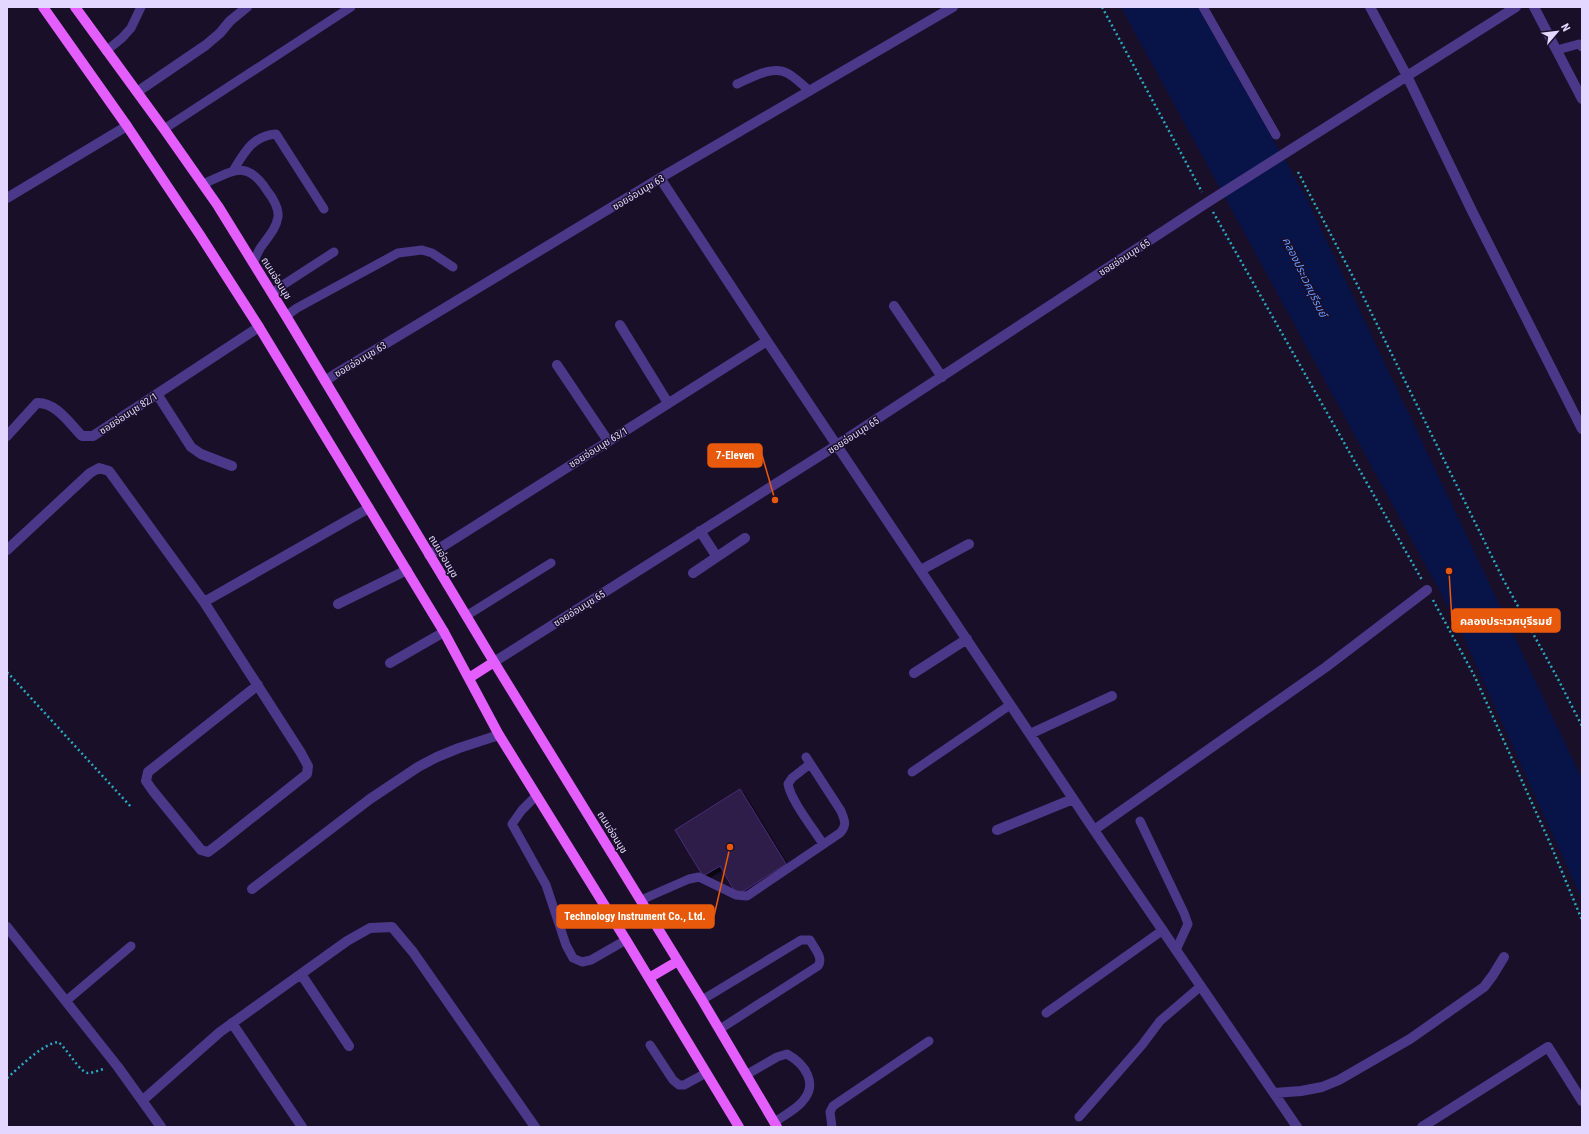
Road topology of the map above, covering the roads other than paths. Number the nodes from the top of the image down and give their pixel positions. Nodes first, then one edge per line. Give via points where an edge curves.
1 (42, 7) edge
2 (75, 7) edge
3 (141, 7) edge
4 (247, 7) edge
5 (351, 7) edge
6 (953, 7) edge
7 (1203, 7) edge
8 (1370, 7) edge
9 (1516, 7) edge
10 (1534, 7) edge
11 (1582, 47) edge
12 (1557, 50) junction
13 (106, 51) junction
14 (1406, 76) junction
15 (737, 84) dead end
16 (810, 91) junction
17 (136, 92) junction
18 (1582, 99) edge
19 (127, 126) junction
20 (164, 129) junction
21 (1276, 135) dead end
22 (233, 171) junction
23 (660, 178) junction
24 (203, 184) junction
25 (7, 198) edge
26 (324, 210) dead end
27 (334, 252) dead end
28 (254, 264) junction
29 (453, 267) dead end
30 (272, 294) junction
31 (894, 306) dead end
32 (286, 316) junction
33 (620, 325) dead end
34 (259, 327) junction
35 (767, 341) junction
36 (557, 365) dead end
37 (942, 377) junction
38 (325, 381) junction
39 (157, 394) junction
40 (668, 403) junction
41 (1582, 429) edge
42 (7, 436) edge
43 (608, 441) junction
44 (837, 445) junction
45 (232, 466) dead end
46 (369, 508) junction
47 (700, 531) junction
48 (745, 538) dead end
49 (969, 544) dead end
50 (7, 550) edge
51 (429, 555) junction
52 (717, 557) junction
53 (551, 563) dead end
54 (407, 570) junction
55 (921, 570) junction
56 (693, 573) dead end
57 (1427, 590) road end
58 (204, 602) junction
59 (338, 604) dead end
60 (466, 616) junction
61 (444, 632) junction
62 (967, 639) junction
63 (494, 662) junction
64 (390, 663) dead end
65 (914, 673) dead end
66 (469, 678) junction
67 (258, 685) junction
68 (1112, 696) dead end
69 (1010, 705) junction
70 (1030, 734) junction
71 (499, 735) junction
72 (912, 772) dead end
73 (536, 796) junction
74 (1073, 799) junction
75 (1140, 821) dead end
76 (997, 830) dead end
77 (1094, 830) junction
78 (823, 844) junction
79 (252, 889) dead end
80 (641, 900) junction
81 (7, 927) edge
82 (1163, 930) junction
83 (626, 940) junction
84 (131, 946) dead end
85 (1176, 950) junction
86 (1504, 957) dead end
87 (678, 961) junction
88 (301, 974) junction
89 (650, 978) junction
90 (1201, 986) junction
91 (702, 1000) junction
92 (66, 1001) junction
93 (1046, 1013) dead end
94 (232, 1023) junction
95 (720, 1029) junction
96 (928, 1041) dead end
97 (650, 1045) dead end
98 (349, 1046) dead end
99 (706, 1073) junction
100 (746, 1075) junction
101 (1274, 1093) junction
102 (143, 1100) junction
103 (1582, 1101) edge
104 (1079, 1117) dead end
105 (776, 1125) edge
106 (161, 1127) edge
107 (302, 1127) edge
108 (535, 1127) edge
109 (739, 1127) edge
110 (832, 1127) edge
111 (1297, 1127) edge
112 (1422, 1127) edge

1 - 19 main road
2 - 13 main road, ถนนอ่อนนุช
3 - 13 lane via 131,28
4 - 17 street via 206,45
5 - 20 lane
6 - 16 street, ซอยอ่อนนุช 63
7 - 21 lane
8 - 14 street
9 - 14 street, ซอยอ่อนนุช 65
10 - 12 street
11 - 12 lane via 1579,44
12 - 18 street
13 - 17 main road, ถนนอ่อนนุช
14 - 37 street, ซอยอ่อนนุช 65 via 1208,202
14 - 41 street
15 - 16 lane via 758,74 774,71 787,73
16 - 23 street, ซอยอ่อนนุช 63
17 - 20 main road, ถนนอ่อนนุช
19 - 25 street
19 - 34 main road
20 - 24 main road, ถนนอ่อนนุช
22 - 24 lane
22 - 26 lane via 249,146 268,135 276,134
22 - 28 lane via 241,170 253,174 270,194 278,212 272,234 260,248
23 - 35 street
23 - 38 street, ซอยอ่อนนุช 63
24 - 28 main road, ถนนอ่อนนุช
27 - 30 lane
28 - 30 main road, ถนนอ่อนนุช
29 - 32 lane via 432,253 422,250 398,253
30 - 32 main road, ถนนอ่อนนุช
31 - 37 street
32 - 38 main road, ถนนอ่อนนุช
33 - 40 street
34 - 39 street, ซอยอ่อนนุช 82/1
34 - 46 main road
35 - 40 street, ซอยอ่อนนุช 63/1
35 - 44 street
36 - 43 street
37 - 44 street, ซอยอ่อนนุช 65
38 - 51 main road, ถนนอ่อนนุช
39 - 42 street, ซอยอ่อนนุช 82/1 via 93,436 82,436 54,408 45,403 37,403
39 - 45 street via 191,447 201,454
40 - 43 street, ซอยอ่อนนุช 63/1
43 - 51 street, ซอยอ่อนนุช 63/1
44 - 47 street, ซอยอ่อนนุช 65
44 - 55 street
46 - 54 main road
46 - 58 street
47 - 52 street
47 - 63 street, ซอยอ่อนนุช 65
48 - 52 street
49 - 55 street
50 - 58 street via 90,473 99,468 109,471
51 - 60 main road, ถนนอ่อนนุช
52 - 56 street
53 - 60 lane
54 - 59 street
54 - 61 main road
55 - 62 street
57 - 77 street via 1326,667
58 - 67 street
60 - 63 main road, ถนนอ่อนนุช
61 - 64 street
61 - 66 main road
62 - 65 street
62 - 69 street
63 - 66 main road
63 - 80 main road, ถนนอ่อนนุช
66 - 71 main road
67 - 67 street via 148,772 146,781 201,850 208,852 307,774 308,766
68 - 70 street
69 - 70 street
69 - 72 lane
70 - 74 street
71 - 73 main road
71 - 79 street via 459,748 418,767 370,798
73 - 83 main road
73 - 83 lane via 512,824 546,886 573,958 582,962 591,960
74 - 76 street
74 - 77 street
75 - 85 lane via 1188,924
77 - 82 street
78 - 78 lane via 789,790 788,784 808,761 845,820 844,828
78 - 80 lane via 747,896 736,895 699,878 689,879
80 - 87 main road, ถนนอ่อนนุช
81 - 92 street
82 - 85 street
82 - 93 lane
83 - 89 main road
84 - 92 lane
85 - 90 street
86 - 101 street via 1484,987 1410,1039 1322,1087
87 - 89 main road
87 - 91 main road, ถนนอ่อนนุช
88 - 94 street
88 - 98 street
88 - 108 street via 370,928 392,927 413,952
89 - 99 main road
90 - 101 street
90 - 104 lane via 1160,1021
91 - 95 main road, ถนนอ่อนนุช
91 - 95 lane via 801,940 810,940 821,959 818,966
92 - 102 street
94 - 102 street
94 - 107 street
95 - 100 main road, ถนนอ่อนนุช
96 - 110 lane via 833,1106 830,1112
97 - 99 lane via 679,1085 684,1085
99 - 109 main road
100 - 105 main road, ถนนอ่อนนุช
100 - 105 lane via 787,1054 798,1060 806,1069 810,1083 807,1095
101 - 111 street
102 - 106 street
103 - 112 street via 1548,1047

